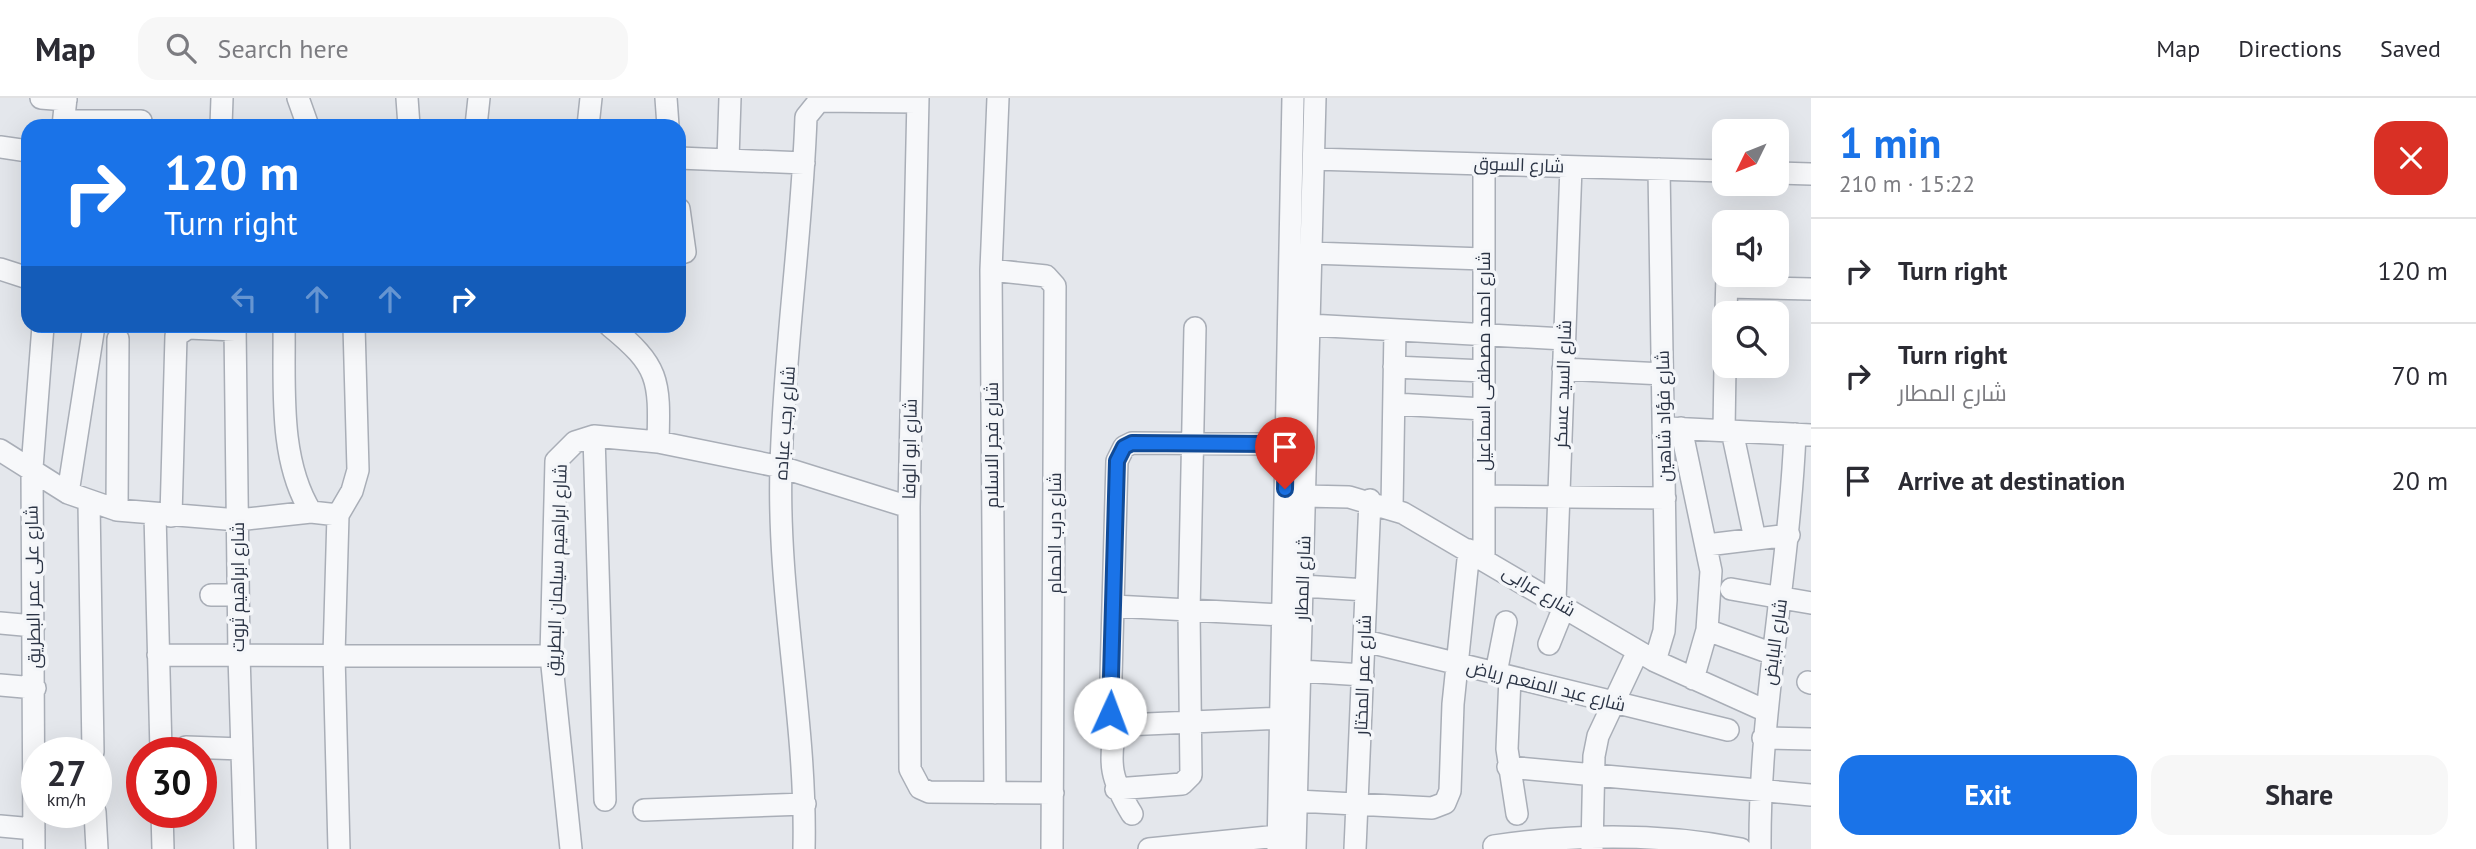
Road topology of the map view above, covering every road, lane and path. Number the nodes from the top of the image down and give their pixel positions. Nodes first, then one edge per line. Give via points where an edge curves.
1 (41, 98) edge
2 (222, 98) edge
3 (298, 98) edge
4 (407, 98) edge
5 (479, 98) edge
6 (591, 98) edge
7 (666, 98) edge
8 (730, 98) edge
9 (998, 98) edge
10 (1293, 98) edge
11 (1315, 98) edge
12 (918, 100) edge
13 (64, 111) edge
14 (126, 119) edge
15 (221, 119) edge
16 (306, 119) edge
17 (408, 119) edge
18 (477, 119) edge
19 (589, 119) edge
20 (668, 119) edge
21 (0, 147) edge
22 (21, 150) edge
23 (686, 158) edge
24 (728, 159) junction
25 (1314, 159) junction
26 (804, 163) junction
27 (1484, 164) junction
28 (1571, 167) junction
29 (1659, 169) junction
30 (1712, 171) edge
31 (1789, 173) edge
32 (1811, 174) edge
33 (1311, 253) junction
34 (1484, 259) junction
35 (0, 269) edge
36 (991, 270) junction
37 (21, 276) edge
38 (1789, 287) edge
39 (1811, 289) edge
40 (1309, 325) junction
41 (1195, 328) dead end
42 (1395, 330) junction
43 (42, 333) edge
44 (93, 333) edge
45 (180, 333) edge
46 (235, 333) edge
47 (284, 333) edge
48 (354, 333) edge
49 (617, 333) edge
50 (1484, 335) junction
51 (117, 339) dead end
52 (1564, 339) junction
53 (1394, 367) junction
54 (1563, 369) junction
55 (1484, 371) junction
56 (1663, 374) junction
57 (1726, 378) edge
58 (1394, 404) junction
59 (1484, 409) junction
60 (1672, 428) junction
61 (1728, 431) junction
62 (1803, 435) edge
63 (594, 436) junction
64 (659, 442) junction
65 (1193, 444) junction
66 (1286, 444) junction
67 (0, 450) edge
68 (781, 467) junction
69 (32, 468) junction
70 (68, 493) junction
71 (1305, 496) junction
72 (1484, 496) junction
73 (1559, 497) junction
74 (1665, 498) junction
75 (1370, 500) junction
76 (89, 503) junction
77 (909, 507) junction
78 (1392, 508) junction
79 (117, 510) junction
80 (311, 512) junction
81 (163, 515) junction
82 (338, 515) junction
83 (238, 520) junction
84 (1294, 533) junction
85 (1789, 535) junction
86 (1755, 539) junction
87 (1706, 545) junction
88 (1476, 555) junction
89 (1303, 586) junction
90 (1731, 589) dead end
91 (1366, 590) junction
92 (211, 595) dead end
93 (238, 595) junction
94 (1782, 598) junction
95 (1811, 603) edge
96 (1560, 604) junction
97 (1114, 606) junction
98 (1189, 612) junction
99 (1283, 615) junction
100 (1506, 622) dead end
101 (0, 623) edge
102 (34, 626) junction
103 (1707, 630) junction
104 (1364, 642) junction
105 (1549, 644) dead end
106 (158, 654) junction
107 (1773, 654) junction
108 (239, 655) junction
109 (334, 655) junction
110 (551, 656) junction
111 (1647, 656) junction
112 (1457, 664) junction
113 (1301, 671) junction
114 (1363, 675) junction
115 (1503, 675) junction
116 (1693, 679) junction
117 (0, 685) edge
118 (35, 688) junction
119 (1612, 702) junction
120 (1766, 711) junction
121 (1281, 718) junction
122 (1189, 721) junction
123 (1116, 724) junction
124 (1728, 730) dead end
125 (93, 737) edge
126 (161, 737) edge
127 (1763, 738) junction
128 (1811, 739) edge
129 (217, 748) edge
130 (242, 749) junction
131 (1508, 767) junction
132 (1593, 773) junction
133 (1116, 789) junction
134 (1760, 791) junction
135 (995, 793) junction
136 (1053, 793) junction
137 (1811, 795) edge
138 (605, 800) dead end
139 (1297, 801) junction
140 (805, 804) junction
141 (1359, 804) junction
142 (644, 810) dead end
143 (1132, 814) dead end
144 (1517, 814) dead end
145 (0, 826) edge
146 (96, 828) edge
147 (162, 828) edge
148 (34, 839) edge
149 (1278, 842) edge
150 (1592, 843) edge
151 (1494, 846) dead end
152 (97, 849) edge
153 (163, 849) edge
154 (245, 849) edge
155 (339, 849) edge
156 (571, 849) edge
157 (804, 849) edge
158 (1052, 849) edge
159 (1149, 849) edge
160 (1295, 849) edge
161 (1355, 849) edge
162 (1741, 849) edge
163 (1760, 849) edge

1 - 13 street
2 - 15 street
3 - 16 street
4 - 17 street
5 - 18 street
6 - 19 street
7 - 20 street
8 - 24 street
9 - 36 street, شارع فجر الاسلام
10 - 66 street, شارع المطار
11 - 25 street, شارع المطار
12 - 26 street, شارع رجب عباده via 819,101 806,117
12 - 77 street, شارع ابو الوفا
13 - 14 street
21 - 22 street
23 - 24 street
24 - 26 street
25 - 27 street, شارع السوق
25 - 33 street, شارع المطار
26 - 68 street, شارع رجب عباده
27 - 28 street, شارع السوق
27 - 34 street, شارع احمد مصطفى اسماعيل
28 - 29 street, شارع السوق
28 - 52 street, شارع السيد عسكر
29 - 30 street, شارع السوق
29 - 56 street, شارع فؤاد شاهين
31 - 32 street
33 - 34 street
33 - 40 street, شارع المطار
34 - 50 street, شارع احمد مصطفى اسماعيل
35 - 37 street
36 - 135 street, شارع فجر الاسلام
36 - 136 street, شارع درب الحمام via 1046,276 1055,286
38 - 39 street
40 - 42 street
40 - 71 street, شارع المطار
41 - 65 street
42 - 50 street
42 - 53 street
43 - 69 street, شارع على عمر البطريق
44 - 70 street
45 - 81 street via 176,336
46 - 83 street, شارع ابراهيم ثروت
47 - 80 street via 287,431 296,480
48 - 82 street via 358,470
49 - 64 street via 652,366 660,399
50 - 52 street
50 - 55 street, شارع احمد مصطفى اسماعيل
51 - 79 street
52 - 54 street, شارع السيد عسكر
53 - 55 street
53 - 58 street
54 - 56 street
54 - 73 street, شارع السيد عسكر
55 - 59 street, شارع احمد مصطفى اسماعيل
56 - 60 street, شارع فؤاد شاهين
57 - 61 street
58 - 59 street
58 - 78 street
59 - 72 street, شارع احمد مصطفى اسماعيل
60 - 61 street
60 - 74 street, شارع فؤاد شاهين
60 - 87 street
61 - 62 street
61 - 86 street
62 - 85 street, شارع البايض
63 - 64 street
63 - 110 street, شارع ابراهيم سيلمان البطريق via 575,442 556,461
63 - 138 street
64 - 68 street
65 - 66 street
65 - 97 street via 1132,443 1120,452
65 - 98 street
66 - 84 street, شارع المطار
67 - 69 street
68 - 77 street
68 - 140 street, شارع رجب عباده via 782,582
69 - 70 street
69 - 102 street, شارع على عمر البطريق
70 - 76 street
71 - 75 street, شارع عرابى
71 - 84 street, شارع المطار
72 - 73 street
72 - 88 street, شارع احمد مصطفى اسماعيل
73 - 74 street
73 - 96 street, شارع السيد عسكر
74 - 111 street, شارع فؤاد شاهين via 1666,615
75 - 78 street, شارع عرابى
75 - 91 street, شارع عمر المختار
76 - 79 street
76 - 125 street
77 - 135 street, شارع ابو الوفا via 910,769 920,788 929,792
78 - 88 street, شارع عرابى
79 - 81 street
80 - 82 street
80 - 83 street
81 - 83 street
81 - 106 street
82 - 109 street
83 - 93 street, شارع ابراهيم ثروت
84 - 89 street, شارع المطار
84 - 99 street, شارع المطار
85 - 86 street
85 - 94 street, شارع البايض
86 - 87 street
87 - 103 street via 1712,590
88 - 96 street, شارع عرابى
88 - 112 street, شارع احمد مصطفى اسماعيل
89 - 91 street
89 - 113 street, شارع المطار
90 - 94 street
91 - 104 street, شارع عمر المختار
92 - 93 street
93 - 108 street, شارع ابراهيم ثروت
94 - 95 street
94 - 107 street, شارع البايض
96 - 105 street, شارع السيد عسكر
96 - 111 street, شارع عرابى
97 - 98 street
97 - 123 street via 1110,713
98 - 99 street
98 - 122 street
99 - 121 street, شارع المطار
100 - 115 street
101 - 102 street
102 - 118 street, شارع على عمر البطريق
103 - 107 street
103 - 116 street
104 - 112 street, شارع عبد المنعم رياض
104 - 114 street, شارع عمر المختار
106 - 108 street
106 - 126 street
107 - 120 street, شارع البايض
108 - 109 street
108 - 130 street, شارع ابراهيم ثروت
109 - 110 street
109 - 155 street
110 - 156 street, شارع ابراهيم سيلمان البطريق
111 - 116 street, شارع عرابى
111 - 119 street, شارع فؤاد شاهين
112 - 115 street, شارع عبد المنعم رياض
112 - 141 street, شارع احمد مصطفى اسماعيل via 1450,791 1445,803 1432,808
113 - 114 street
113 - 139 street, شارع المطار
114 - 141 street, شارع عمر المختار
115 - 119 street, شارع عبد المنعم رياض
115 - 131 street
116 - 120 street, شارع عرابى
117 - 118 street
118 - 148 street, شارع على عمر البطريق
119 - 124 street, شارع عبد المنعم رياض
119 - 132 street, شارع فؤاد شاهين via 1598,736
120 - 127 street, شارع البايض
121 - 122 street
121 - 149 street, شارع المطار
122 - 123 street
122 - 133 street via 1188,781
123 - 133 street via 1111,763
127 - 128 street
127 - 134 street, شارع البايض
129 - 130 street
130 - 154 street, شارع ابراهيم ثروت
131 - 132 street
131 - 144 street
132 - 134 street
132 - 150 street, شارع فؤاد شاهين
133 - 143 street
134 - 137 street
134 - 163 street, شارع البايض
135 - 136 street
136 - 158 street, شارع درب الحمام
139 - 141 street
139 - 160 street, شارع المطار
140 - 142 street
140 - 157 street, شارع رجب عباده
141 - 161 street, شارع عمر المختار
145 - 148 street
146 - 152 street
147 - 153 street
149 - 159 street
150 - 151 street
150 - 162 street via 1686,841

